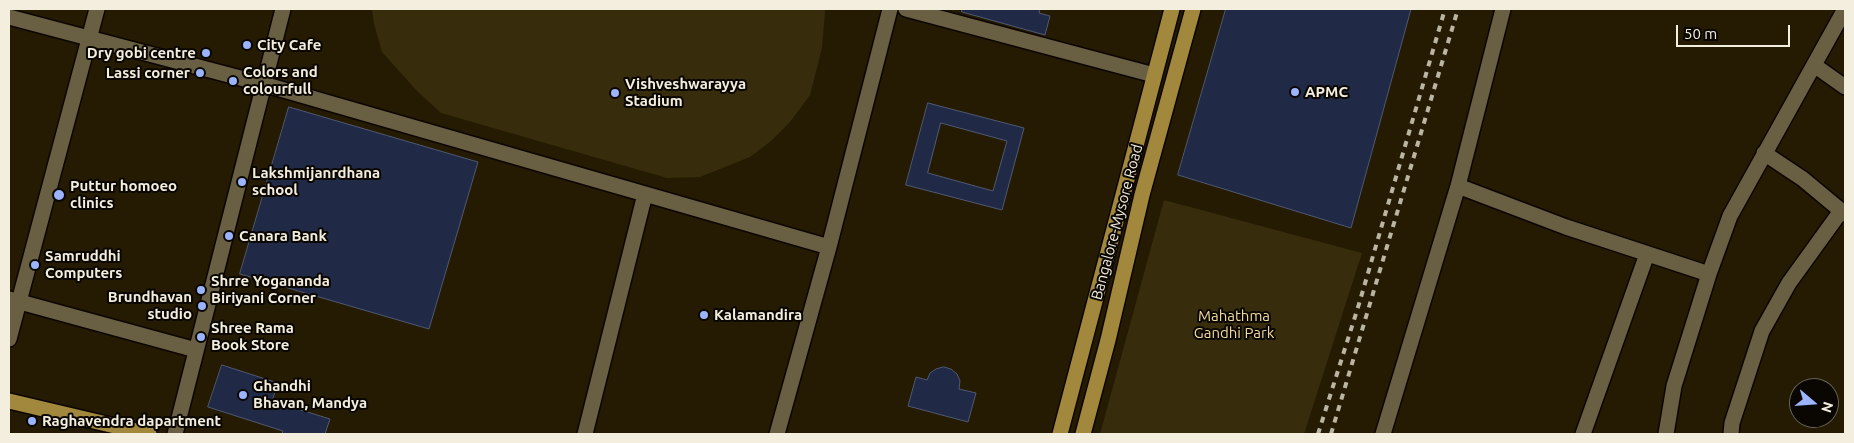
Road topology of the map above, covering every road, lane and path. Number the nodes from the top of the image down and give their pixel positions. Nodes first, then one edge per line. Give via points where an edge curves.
1 (98, 9) edge
2 (283, 9) edge
3 (890, 9) edge
4 (906, 9) edge
5 (1172, 9) edge
6 (1193, 9) edge
7 (1503, 9) edge
8 (1845, 9) edge
9 (9, 17) edge
10 (90, 39) junction
11 (1814, 64) junction
12 (1154, 75) junction
13 (263, 84) junction
14 (1845, 87) edge
15 (1764, 153) junction
16 (1458, 186) junction
17 (645, 194) junction
18 (1843, 212) edge
19 (829, 247) junction
20 (1647, 254) junction
21 (1709, 274) junction
22 (14, 301) edge
23 (9, 339) edge
24 (196, 350) junction
25 (9, 401) edge
26 (149, 434) edge
27 (175, 434) edge
28 (585, 434) edge
29 (777, 434) edge
30 (1060, 434) edge
31 (1083, 434) edge
32 (1383, 434) edge
33 (1583, 434) edge
34 (1666, 434) edge
35 (1731, 434) edge

1 - 10 street
2 - 13 street
3 - 19 street
4 - 12 street
5 - 12 main road, Bangalore-Mysore Road
6 - 31 main road, Bangalore-Mysore Road via 1142,195
7 - 16 street
8 - 11 street
9 - 10 street
10 - 13 street
10 - 22 street
11 - 14 street
11 - 15 street
12 - 30 main road, Bangalore-Mysore Road
13 - 17 street
13 - 24 street
15 - 18 street via 1803,179
15 - 21 street via 1730,216
16 - 20 street
16 - 32 street
17 - 19 street
17 - 28 street
18 - 35 street via 1789,283 1762,331
19 - 29 street
20 - 21 street
20 - 33 street
21 - 34 street via 1674,386
22 - 23 street
22 - 24 street
24 - 27 street
25 - 26 main road

